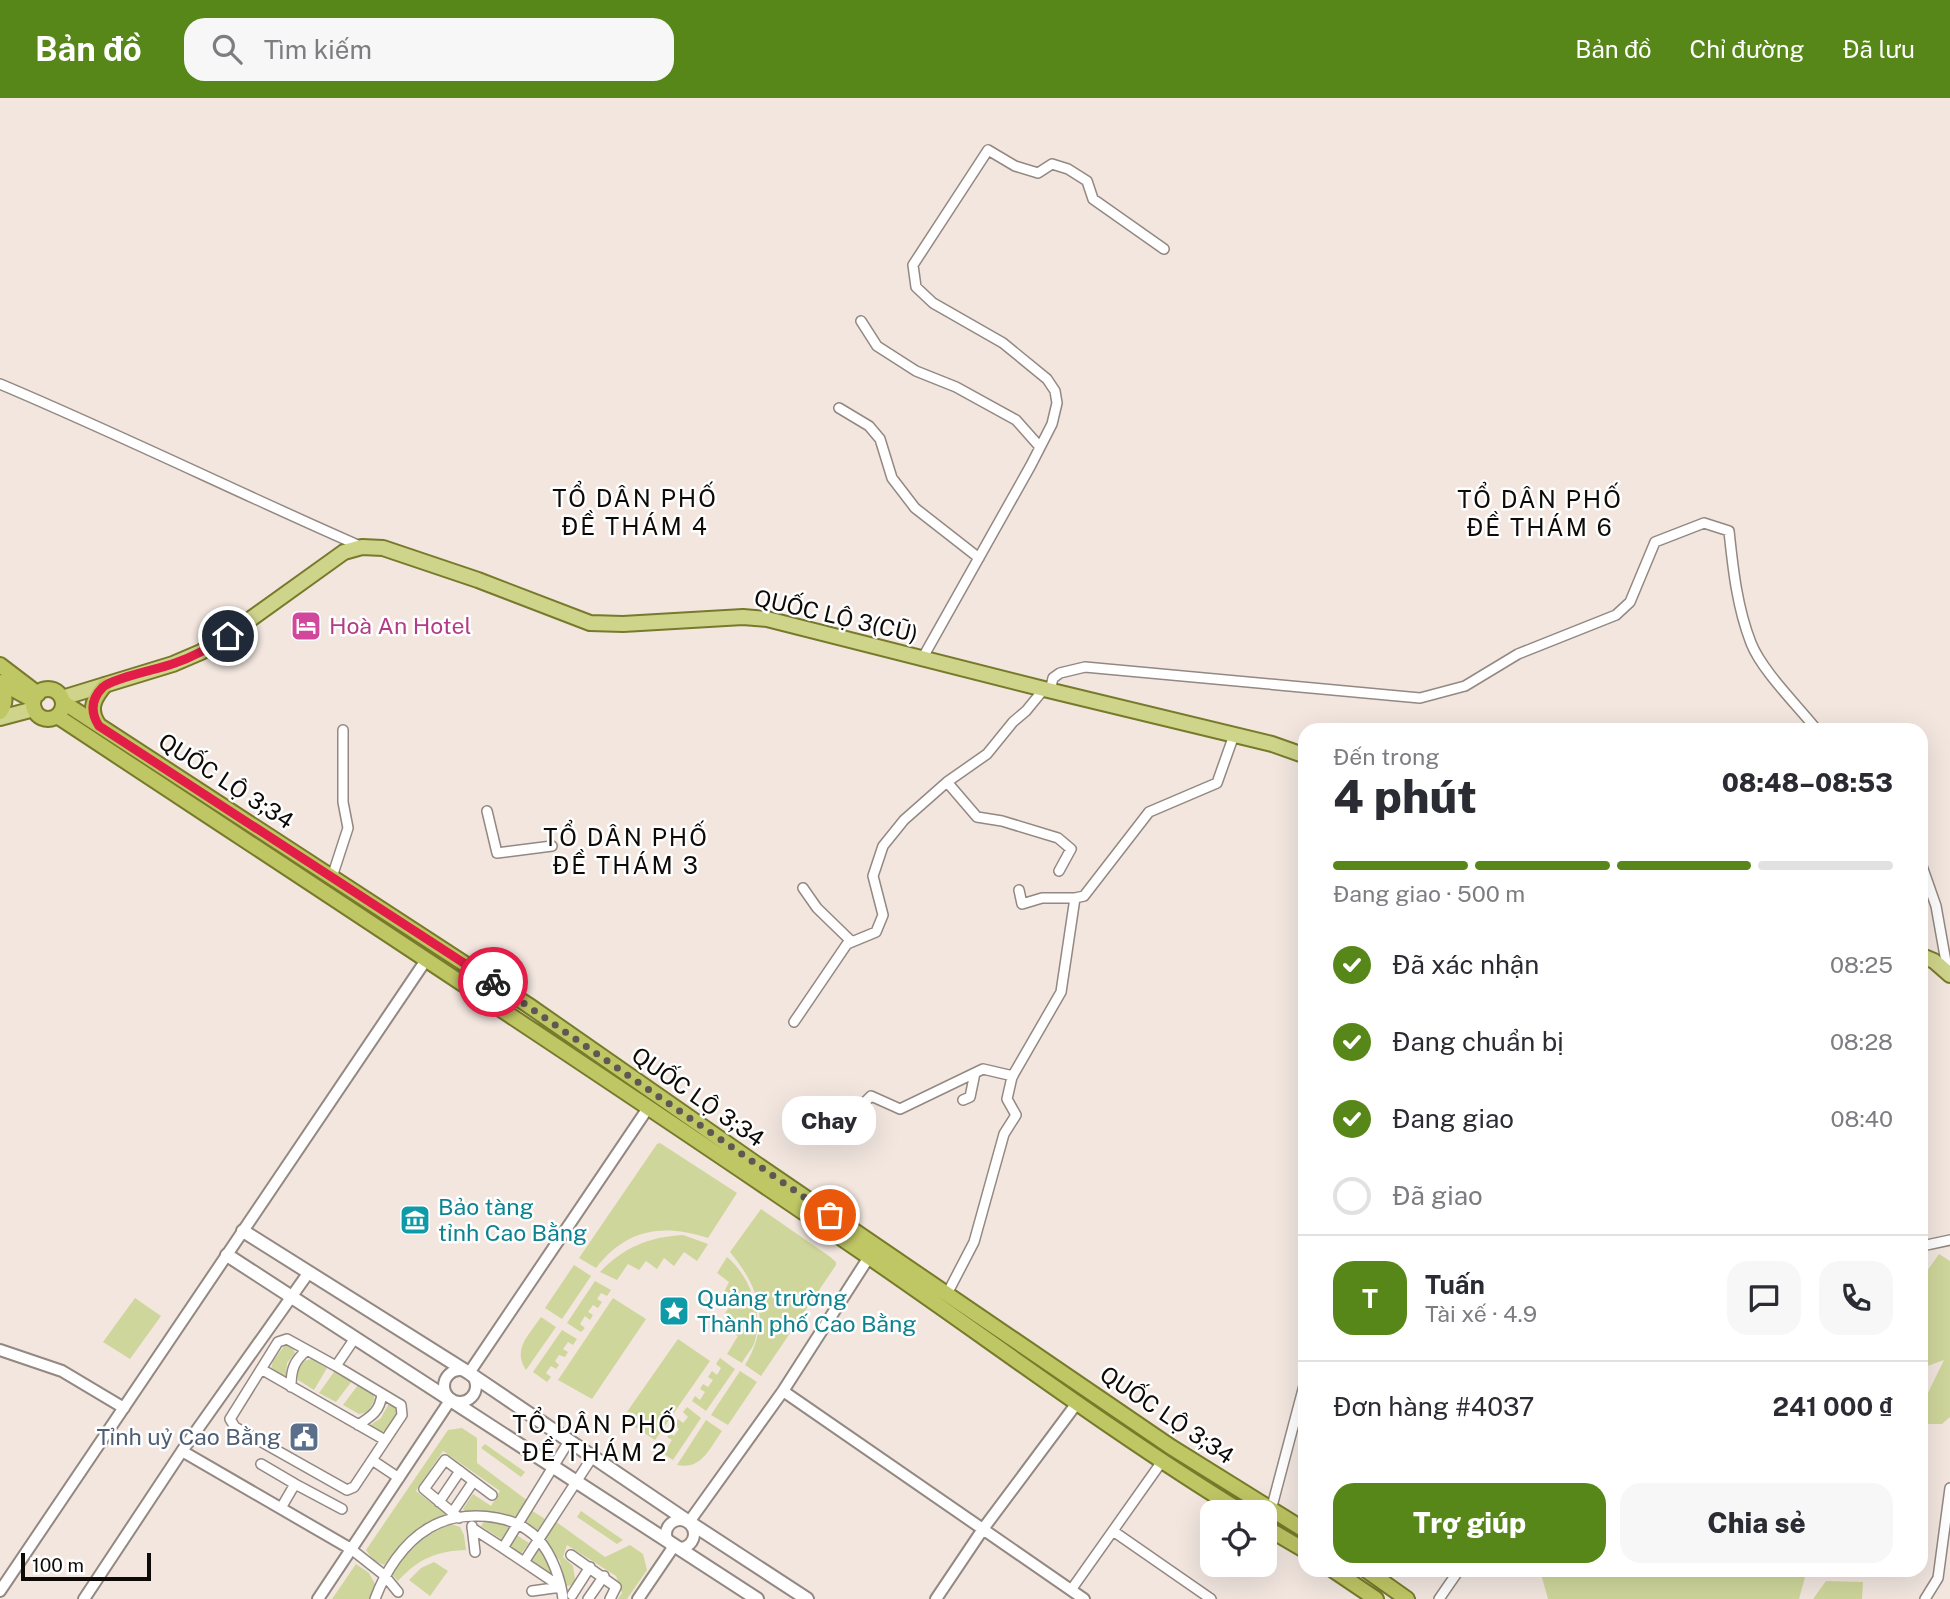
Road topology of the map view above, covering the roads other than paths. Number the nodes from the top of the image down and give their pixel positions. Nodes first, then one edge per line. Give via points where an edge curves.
1 (1164, 250) dead end
2 (861, 321) dead end
3 (0, 384) edge
4 (839, 408) dead end
5 (1040, 447) junction
6 (362, 547) junction
7 (979, 558) junction
8 (922, 659) junction
9 (0, 665) edge
10 (0, 682) edge
11 (105, 685) junction
12 (0, 688) edge
13 (1047, 690) junction
14 (62, 700) junction
15 (36, 701) junction
16 (0, 712) edge
17 (57, 716) junction
18 (0, 718) edge
19 (1811, 723) edge
20 (99, 726) junction
21 (343, 730) dead end
22 (1234, 735) junction
23 (1298, 754) edge
24 (947, 782) junction
25 (487, 811) dead end
26 (552, 846) dead end
27 (1059, 871) dead end
28 (332, 877) junction
29 (803, 888) dead end
30 (1928, 888) edge
31 (1019, 890) dead end
32 (1075, 898) junction
33 (852, 942) junction
34 (426, 960) junction
35 (1928, 960) edge
36 (1949, 974) edge
37 (525, 1003) junction
38 (515, 1019) junction
39 (794, 1022) dead end
40 (975, 1073) junction
41 (1013, 1076) junction
42 (963, 1100) dead end
43 (652, 1101) junction
44 (855, 1112) dead end
45 (243, 1231) junction
46 (1950, 1240) edge
47 (1928, 1245) edge
48 (872, 1251) junction
49 (227, 1255) junction
50 (310, 1272) junction
51 (947, 1294) junction
52 (292, 1297) junction
53 (355, 1338) junction
54 (0, 1350) edge
55 (307, 1350) junction
56 (336, 1366) junction
57 (261, 1369) junction
58 (469, 1373) junction
59 (291, 1387) junction
60 (783, 1391) junction
61 (382, 1394) junction
62 (1101, 1398) junction
63 (451, 1399) junction
64 (1077, 1403) junction
65 (1298, 1407) edge
66 (124, 1408) junction
67 (358, 1425) junction
68 (385, 1440) junction
69 (569, 1441) junction
70 (182, 1451) junction
71 (593, 1456) junction
72 (372, 1460) junction
73 (1163, 1460) junction
74 (261, 1464) dead end
75 (552, 1466) junction
76 (460, 1471) junction
77 (399, 1478) junction
78 (473, 1482) junction
79 (576, 1482) junction
80 (295, 1484) junction
81 (1950, 1488) edge
82 (492, 1496) dead end
83 (1224, 1500) edge
84 (1248, 1500) edge
85 (1272, 1500) edge
86 (439, 1502) junction
87 (281, 1508) junction
88 (342, 1509) dead end
89 (456, 1516) junction
90 (471, 1517) junction
91 (1277, 1518) edge
92 (689, 1522) junction
93 (518, 1525) junction
94 (1298, 1527) edge
95 (472, 1528) junction
96 (983, 1529) junction
97 (1112, 1531) junction
98 (1277, 1534) edge
99 (539, 1539) junction
100 (674, 1546) junction
101 (1298, 1546) edge
102 (503, 1548) junction
103 (351, 1549) junction
104 (475, 1552) dead end
105 (571, 1555) dead end
106 (524, 1562) junction
107 (590, 1567) junction
108 (384, 1575) junction
109 (604, 1576) junction
110 (1343, 1577) edge
111 (1387, 1577) edge
112 (1452, 1577) edge
113 (1071, 1590) junction
114 (0, 1591) edge
115 (532, 1591) dead end
116 (398, 1592) dead end
117 (567, 1595) edge
118 (84, 1599) edge
119 (318, 1599) edge
120 (375, 1599) edge
121 (588, 1599) edge
122 (610, 1599) edge
123 (638, 1599) edge
124 (757, 1599) edge
125 (807, 1599) edge
126 (936, 1599) edge
127 (1084, 1599) edge
128 (1211, 1599) edge
129 (1376, 1599) edge
130 (1407, 1599) edge
131 (1439, 1599) edge
132 (1926, 1599) edge

1 - 5 street via 1093,199 1087,181 1068,169 1052,164 1038,173 988,150 913,265 916,287 933,303 1003,343 1047,379 1057,403
2 - 5 street via 877,346 916,371 1016,420
3 - 6 street
4 - 7 street via 869,426 880,439 892,478 915,508
5 - 7 street
6 - 8 main road, QUỐC LỘ 3(CŨ) via 383,548 590,623 767,619
6 - 11 main road via 344,552 201,652
7 - 8 street
8 - 13 main road, QUỐC LỘ 3(CŨ)
9 - 15 highway
10 - 15 highway
11 - 14 main road
11 - 20 highway via 92,705
12 - 16 highway via 5,704
13 - 19 street via 1060,673 1085,667 1420,698 1465,686 1518,654 1616,615 1630,602 1655,542 1704,523 1729,531 1735,587 1752,645
13 - 22 main road, QUỐC LỘ 3(CŨ)
13 - 24 street via 987,754
14 - 15 highway via 45,690
14 - 17 highway
14 - 20 highway, QUỐC LỘ 3;34
15 - 17 highway via 42,718
15 - 18 main road
17 - 34 highway, QUỐC LỘ 3;34
20 - 28 highway, QUỐC LỘ 3;34
21 - 28 street via 343,802 348,828
22 - 23 main road, QUỐC LỘ 3(CŨ)
22 - 32 street via 1217,783 1149,812 1084,896
24 - 27 street via 977,817 1058,838 1071,849
24 - 33 street via 904,820 883,846 873,876 883,915 876,932
25 - 26 street via 498,853
28 - 37 highway, QUỐC LỘ 3;34
29 - 33 street
30 - 36 street
31 - 32 street via 1022,904 1042,898
32 - 41 street via 1061,992
33 - 39 street
34 - 38 highway, QUỐC LỘ 3;34
34 - 45 street
35 - 36 main road
37 - 38 highway
37 - 43 highway, QUỐC LỘ 3;34
38 - 43 highway, QUỐC LỘ 3;34
40 - 41 street via 983,1069
40 - 42 street via 970,1097
40 - 44 street via 900,1109 871,1096
41 - 51 street via 1007,1100 1016,1115 1004,1134 974,1242
43 - 48 highway, QUỐC LỘ 3;34
43 - 58 street
45 - 49 street
45 - 50 main road
46 - 47 street
48 - 51 highway, QUỐC LỘ 3;34
48 - 60 street
48 - 64 highway, QUỐC LỘ 3;34
49 - 52 main road
49 - 66 street
50 - 52 street
50 - 58 main road
51 - 62 highway, QUỐC LỘ 3;34
52 - 53 main road
52 - 70 street
53 - 56 street
53 - 63 main road
54 - 66 street via 62,1371
55 - 56 street
55 - 57 street via 287,1339 278,1342
55 - 59 street via 291,1370
56 - 61 street
57 - 59 street
57 - 72 street via 230,1419 235,1427 346,1490 354,1487
58 - 63 street via 475,1382 474,1392 467,1400
58 - 63 street via 459,1370 446,1377 443,1387
58 - 69 main road
59 - 67 street
60 - 92 street
60 - 96 street
61 - 67 street via 374,1415
61 - 68 street via 401,1405 402,1415
62 - 64 highway
62 - 84 highway, QUỐC LỘ 3;34
63 - 75 main road
63 - 77 street
64 - 73 highway, QUỐC LỘ 3;34
64 - 96 street
65 - 85 street
66 - 114 street
67 - 68 street
68 - 72 street
69 - 71 main road
69 - 75 street
70 - 87 street
70 - 118 street
71 - 79 street
71 - 92 main road
72 - 77 street
73 - 83 highway, QUỐC LỘ 3;34
73 - 97 street
74 - 80 street
75 - 79 main road
75 - 93 street
76 - 78 street
76 - 86 street
76 - 86 street via 445,1460 424,1489
77 - 103 street
78 - 82 street
78 - 89 street
79 - 99 street
79 - 100 main road
80 - 87 street
80 - 88 street
81 - 132 street via 1938,1578
86 - 89 street
87 - 103 street
89 - 90 street
89 - 108 street via 430,1527
90 - 93 street via 501,1518
90 - 95 street
91 - 94 highway, QUỐC LỘ 3;34
92 - 100 street via 694,1539 688,1546
92 - 100 street via 680,1520 668,1526 666,1535
92 - 125 main road
93 - 99 street
93 - 102 street
95 - 102 street
95 - 104 street
96 - 113 street
96 - 126 street
97 - 113 street
97 - 128 street
98 - 101 highway
99 - 106 street
99 - 117 street
100 - 123 street
100 - 124 main road
102 - 106 street
103 - 108 street
103 - 119 street
105 - 107 street
106 - 117 street
107 - 109 street
107 - 117 street
108 - 116 street
108 - 120 street
109 - 121 street
109 - 122 street via 616,1587
110 - 129 highway
111 - 130 highway
112 - 131 street
113 - 127 street
115 - 117 street

